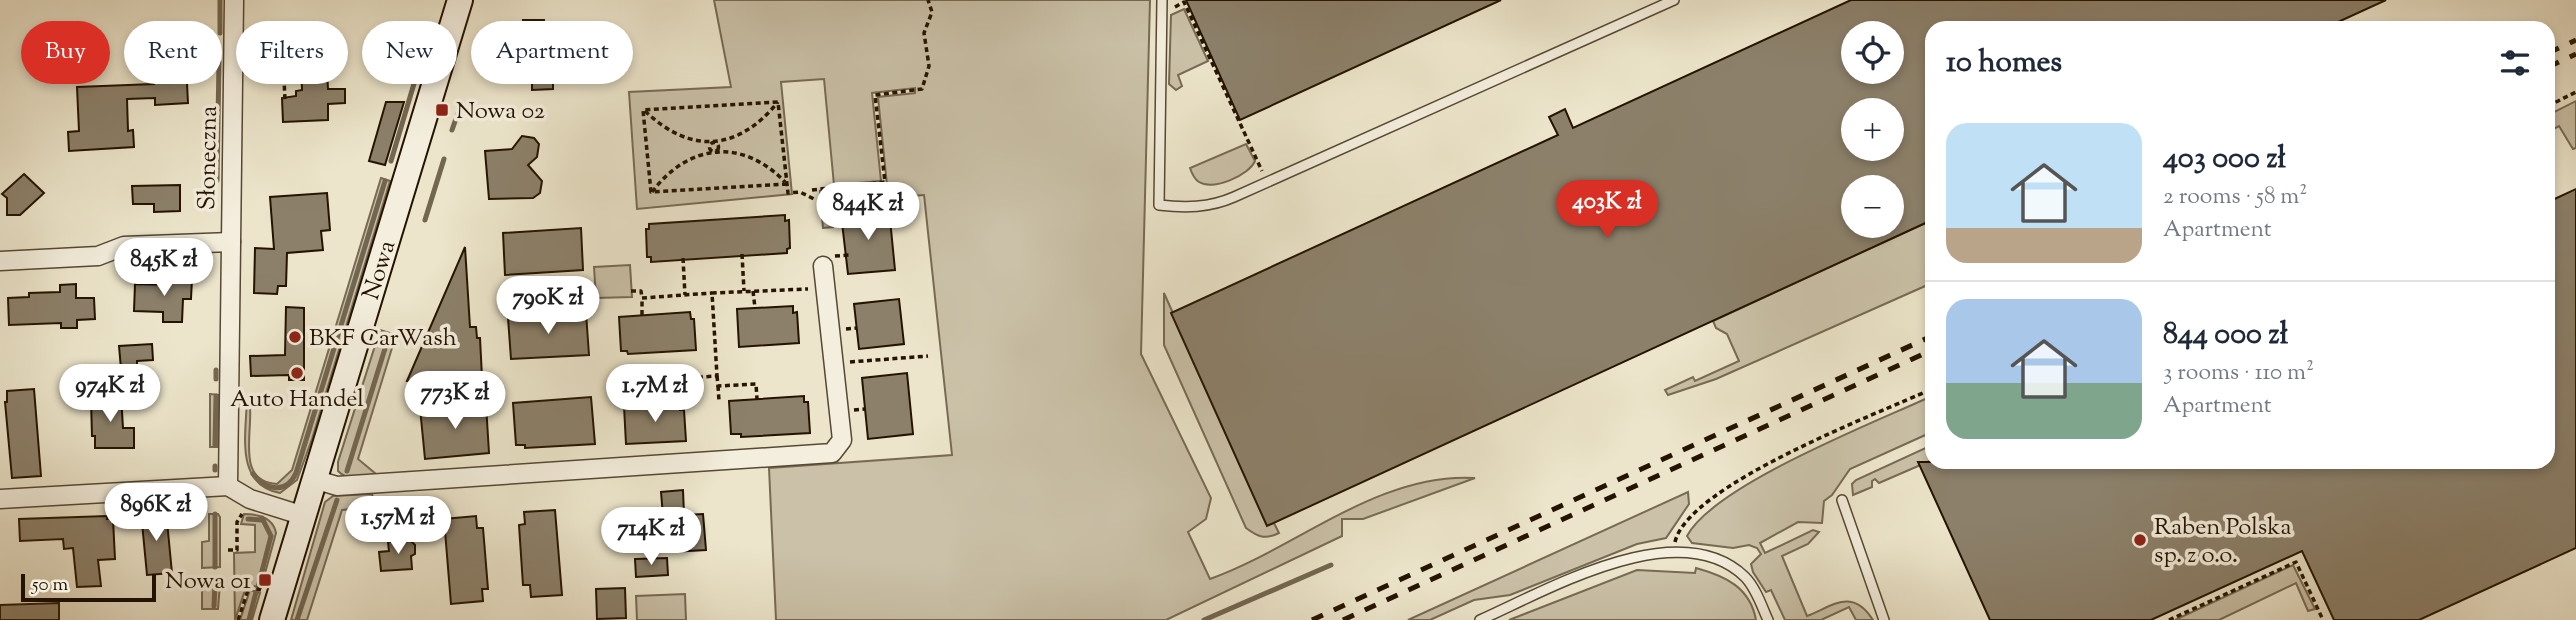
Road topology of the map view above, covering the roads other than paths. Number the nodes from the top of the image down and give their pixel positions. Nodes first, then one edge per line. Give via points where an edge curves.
1 (234, 0) edge
2 (460, 0) edge
3 (1162, 0) edge
4 (1674, 0) edge
5 (231, 243) junction
6 (0, 261) edge
7 (823, 266) dead end
8 (317, 480) junction
9 (228, 486) junction
10 (0, 499) edge
11 (1842, 500) dead end
12 (304, 516) junction
13 (266, 610) edge
14 (1479, 620) edge
15 (1768, 620) edge
16 (1884, 620) edge

1 - 5 street, Słoneczna
2 - 8 main road, Nowa
3 - 4 lane via 1159,205 1214,204
5 - 6 street via 124,246 98,256
5 - 9 street, Słoneczna
7 - 8 street via 842,440 832,453 359,485 337,486
8 - 12 main road, Nowa
9 - 10 street
9 - 12 street via 263,504
11 - 16 lane
12 - 13 main road, Nowa
14 - 15 lane via 1624,558 1674,551 1716,561 1744,575

